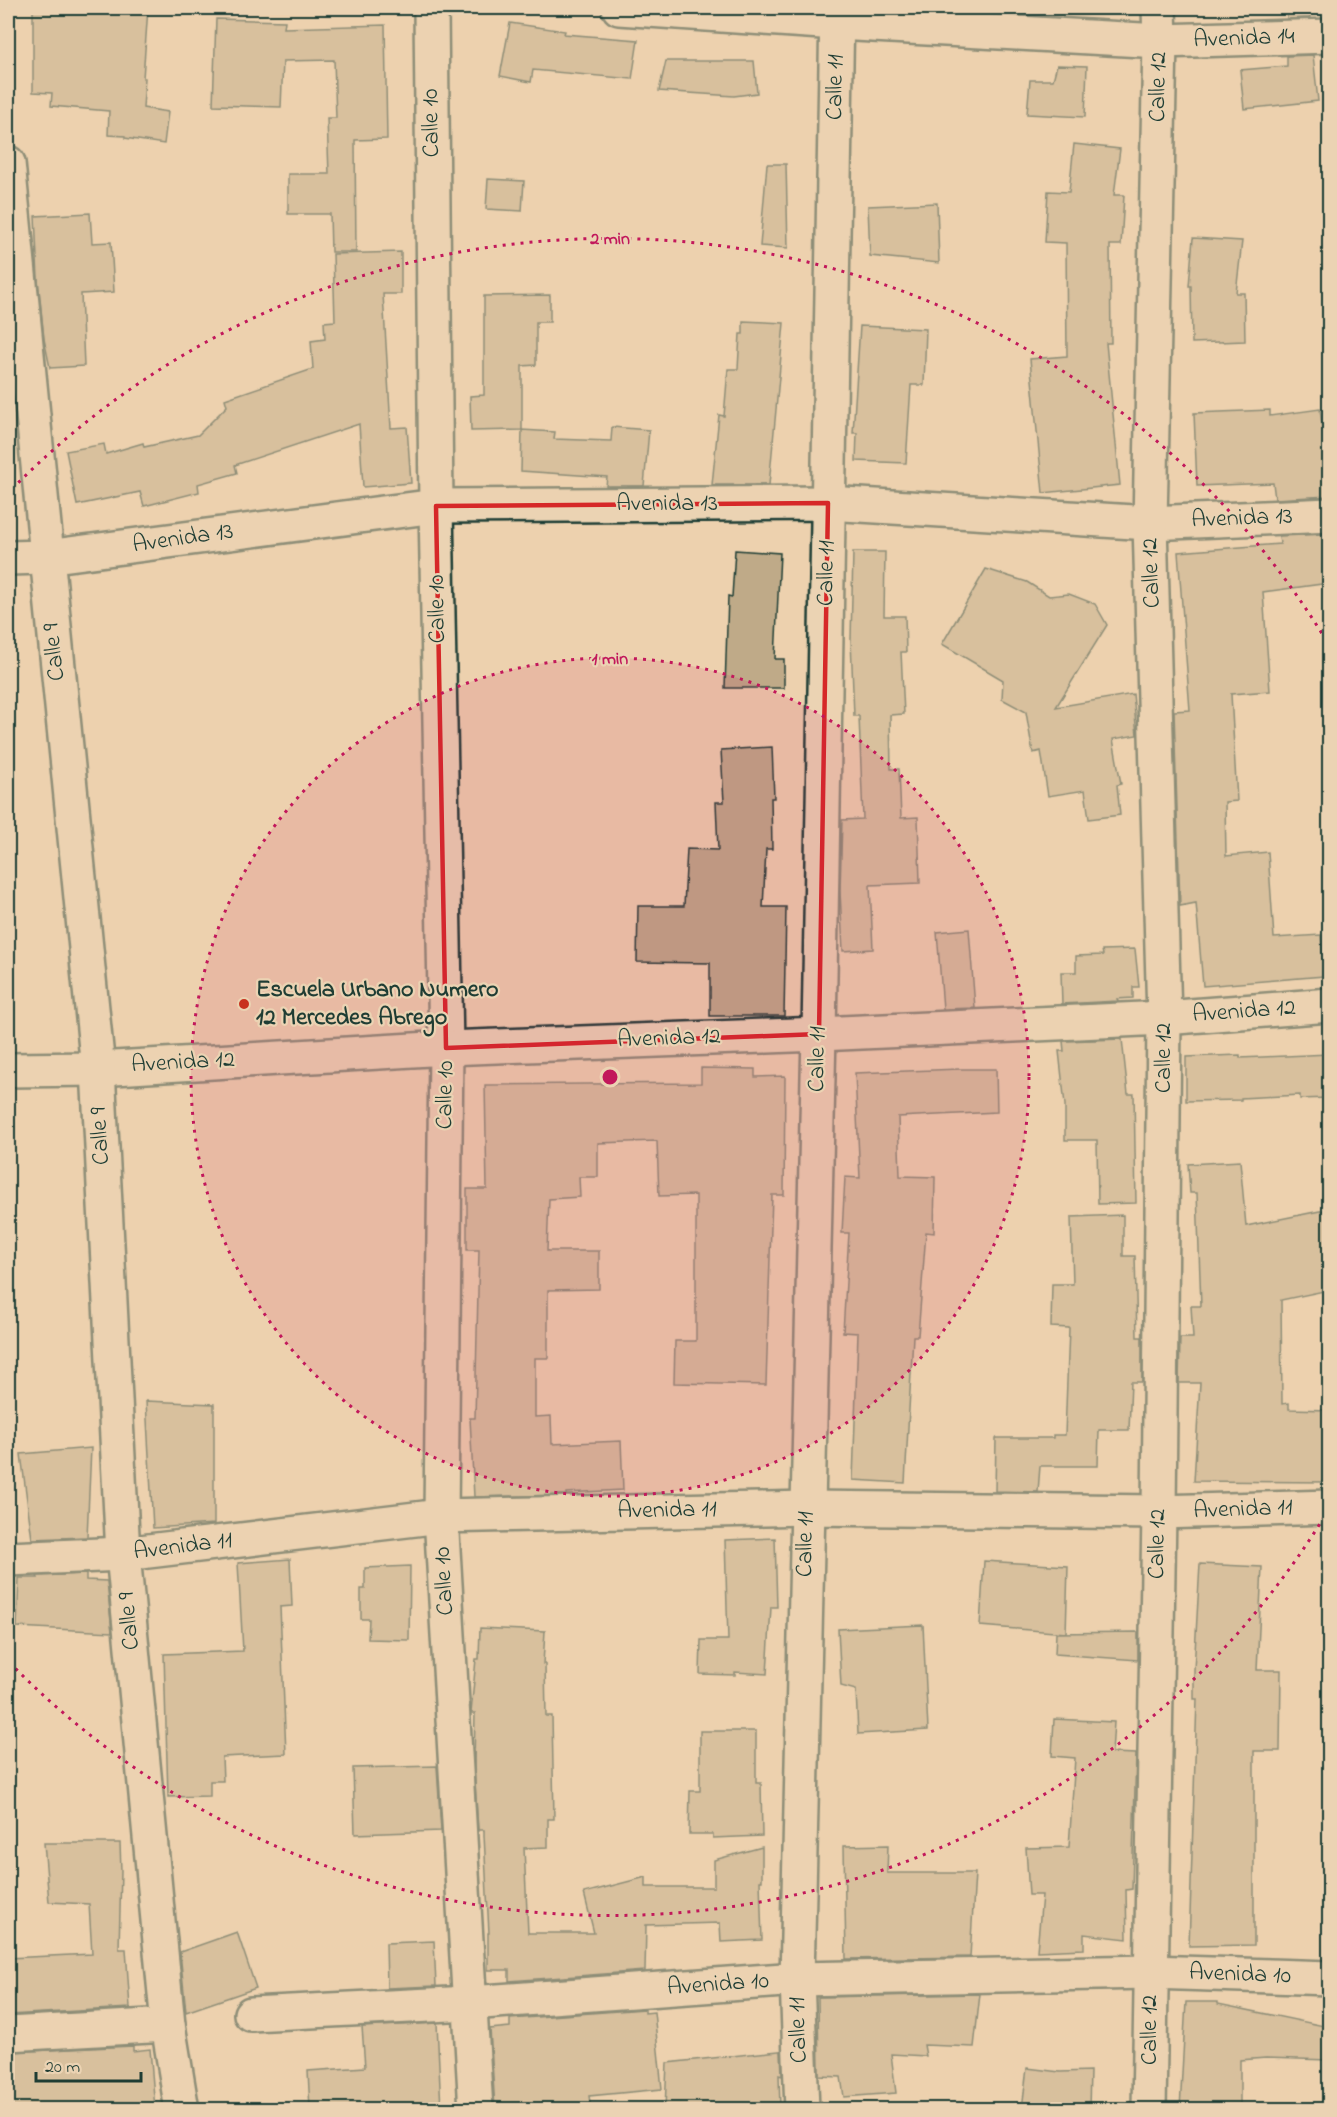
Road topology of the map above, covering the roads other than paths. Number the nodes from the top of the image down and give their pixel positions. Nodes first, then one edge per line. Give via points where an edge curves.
1 (431, 8) edge
2 (619, 8) edge
3 (1159, 8) edge
4 (837, 15) edge
5 (1329, 36) edge
6 (1160, 41) junction
7 (8, 163) edge
8 (828, 503) junction
9 (436, 506) junction
10 (1329, 515) edge
11 (1150, 523) junction
12 (46, 557) junction
13 (8, 558) edge
14 (1329, 1005) edge
15 (1164, 1018) junction
16 (819, 1034) junction
17 (446, 1048) junction
18 (98, 1069) junction
19 (8, 1070) edge
20 (1329, 1507) edge
21 (807, 1508) junction
22 (1159, 1512) junction
23 (441, 1516) junction
24 (123, 1554) junction
25 (8, 1559) edge
26 (1150, 1972) junction
27 (1329, 1978) edge
28 (797, 1979) junction
29 (470, 2002) junction
30 (251, 2014) dead end
31 (168, 2025) junction
32 (8, 2034) edge
33 (182, 2109) edge
34 (476, 2109) edge
35 (802, 2109) edge
36 (1149, 2109) edge

1 - 9 street, Calle 10
2 - 4 street, Avenida 14
3 - 6 street, Calle 12
4 - 6 street, Avenida 14
4 - 8 street, Calle 11
5 - 6 street, Avenida 14
6 - 11 street, Calle 12
7 - 12 street, Calle 9
8 - 9 street, Avenida 13
8 - 11 street, Avenida 13
8 - 16 street, Calle 11
9 - 12 street, Avenida 13
9 - 17 street, Calle 10
10 - 11 street, Avenida 13
11 - 15 street, Calle 12
12 - 13 street, Avenida 13
12 - 18 street, Calle 9
14 - 15 street, Avenida 12
15 - 16 street, Avenida 12
15 - 22 street, Calle 12
16 - 17 street, Avenida 12
16 - 21 street, Calle 11
17 - 18 street, Avenida 12
17 - 23 street, Calle 10
18 - 19 street, Avenida 12
18 - 24 street, Calle 9
20 - 22 street, Avenida 11
21 - 22 street, Avenida 11
21 - 23 street, Avenida 11
21 - 28 street, Calle 11
22 - 26 street, Calle 12
23 - 24 street, Avenida 11
23 - 29 street, Calle 10
24 - 25 street, Avenida 11
24 - 31 street, Calle 9
26 - 27 street, Avenida 10
26 - 28 street, Avenida 10
26 - 36 street, Calle 12
28 - 29 street, Avenida 10
28 - 35 street, Calle 11
29 - 30 street, Avenida 10
29 - 34 street, Calle 10
31 - 32 street
31 - 33 street, Calle 9

